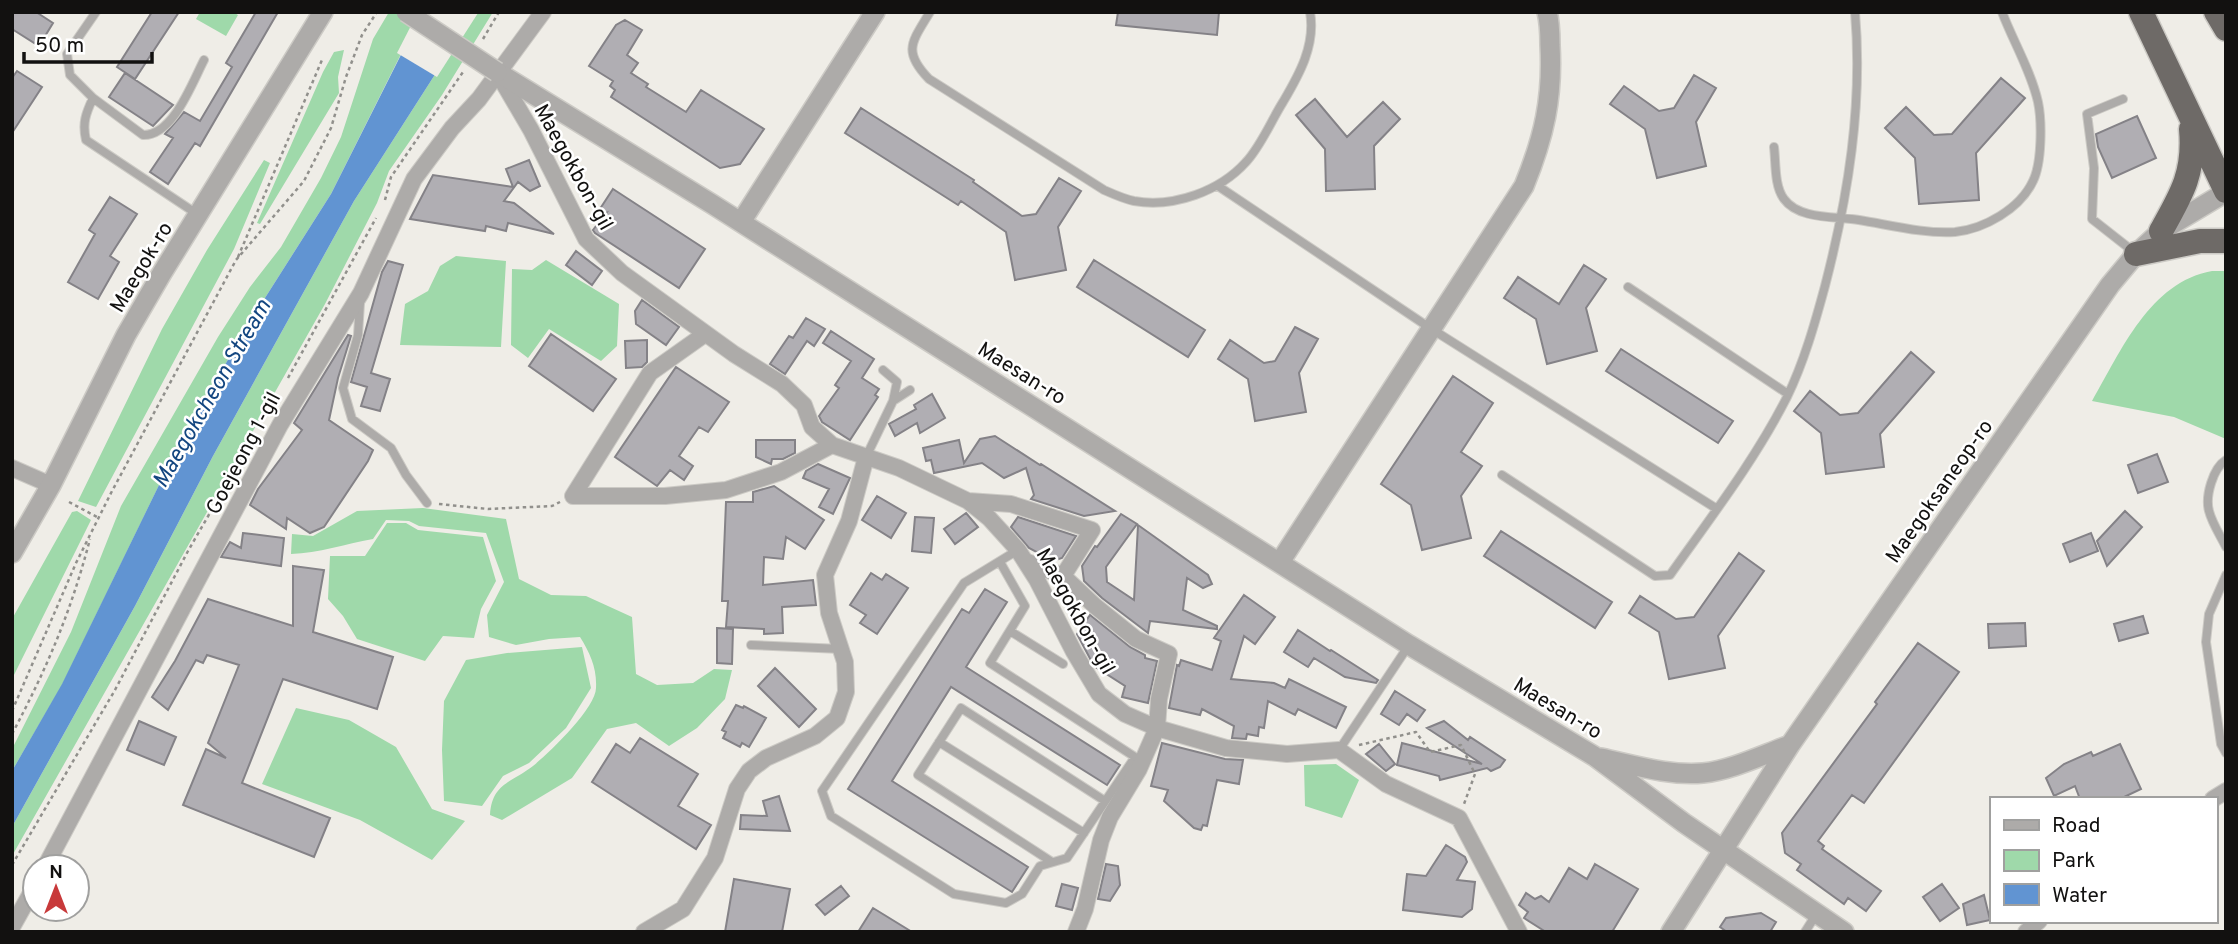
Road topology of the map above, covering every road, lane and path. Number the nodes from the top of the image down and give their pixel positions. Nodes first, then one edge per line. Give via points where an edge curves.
1 (96, 12) edge
2 (323, 12) edge
3 (377, 12) edge
4 (406, 12) edge
5 (543, 12) edge
6 (875, 12) edge
7 (930, 12) edge
8 (1310, 12) edge
9 (1548, 12) edge
10 (1855, 12) edge
11 (2002, 12) edge
12 (2141, 12) edge
13 (2216, 12) edge
14 (2226, 29) edge
15 (204, 60) dead end
16 (322, 60) dead end
17 (497, 72) junction
18 (93, 98) junction
19 (2123, 99) dead end
20 (2190, 114) junction
21 (1774, 147) dead end
22 (1218, 187) junction
23 (2226, 192) edge
24 (199, 215) junction
25 (1841, 217) junction
26 (741, 222) junction
27 (2161, 231) junction
28 (2226, 241) edge
29 (2136, 254) junction
30 (236, 260) junction
31 (1628, 287) dead end
32 (361, 293) junction
33 (1430, 328) junction
34 (705, 334) junction
35 (883, 369) dead end
36 (910, 390) dead end
37 (1788, 394) junction
38 (893, 401) junction
39 (832, 445) junction
40 (866, 457) junction
41 (2226, 460) edge
42 (12, 468) edge
43 (1502, 475) dead end
44 (51, 485) junction
45 (573, 496) junction
46 (968, 501) junction
47 (69, 502) dead end
48 (427, 503) joint
49 (1717, 509) junction
50 (99, 517) junction
51 (91, 533) junction
52 (2226, 547) edge
53 (12, 553) edge
54 (1022, 556) junction
55 (1000, 562) junction
56 (1280, 562) junction
57 (2226, 575) edge
58 (1063, 576) junction
59 (1010, 631) junction
60 (751, 645) dead end
61 (1409, 645) junction
62 (841, 649) junction
63 (1063, 664) dead end
64 (12, 711) edge
65 (1157, 728) junction
66 (12, 734) edge
67 (939, 742) junction
68 (1790, 745) junction
69 (1339, 750) junction
70 (2226, 753) edge
71 (1594, 756) junction
72 (1105, 801) junction
73 (1459, 818) junction
74 (1084, 833) junction
75 (1723, 849) junction
76 (52, 853) edge
77 (1052, 862) junction
78 (21, 911) edge
79 (1817, 913) junction
80 (12, 927) edge
81 (1516, 931) edge
82 (644, 932) edge
83 (1076, 932) edge
84 (1671, 932) edge
85 (1805, 932) edge
86 (1844, 932) edge

1 - 18 lane via 67,54 70,75
2 - 24 street, Maegok-ro
3 - 30 path via 362,35 331,128 304,181
4 - 17 street, Maesan-ro, bridge
5 - 17 street, Goejeong 1-gil
6 - 26 street
7 - 22 lane via 912,41 914,64 929,79 1104,190 1134,201 1163,202
8 - 22 lane via 1310,45 1296,81 1248,161
9 - 33 street via 1552,70 1539,148 1524,186
10 - 25 lane via 1858,91
11 - 25 lane via 2038,103 2039,155 2033,181 2020,199 1979,227 1954,232
12 - 20 highway
13 - 14 highway
15 - 18 lane via 177,112 152,135 143,135
16 - 30 path
17 - 26 street, Maesan-ro
17 - 32 street, Goejeong 1-gil via 414,179
17 - 34 street, Maegokbon-gil via 586,239 622,273
18 - 24 lane via 85,116 86,140
19 - 29 lane via 2087,114 2094,168 2092,219
20 - 23 highway
20 - 27 highway via 2193,146 2189,174
21 - 25 lane via 1783,198 1795,209
22 - 33 lane
23 - 27 street, Maegoksaneop-ro
24 - 44 street, Maegok-ro via 126,335
25 - 37 lane via 1815,322
26 - 56 street, Maesan-ro
27 - 29 street, Maegoksaneop-ro
28 - 29 highway via 2200,241
29 - 68 street, Maegoksaneop-ro
30 - 50 path
31 - 37 lane
32 - 48 lane via 358,335 343,388 352,419 391,448
32 - 76 street, Goejeong 1-gil via 280,425
33 - 49 lane
33 - 56 street
34 - 39 street, Maegokbon-gil via 782,384 804,405 812,427
34 - 45 street via 650,373
35 - 38 lane via 897,383
36 - 38 lane
37 - 49 lane
38 - 40 lane
39 - 40 street, Maegokbon-gil
39 - 45 street via 780,472 726,491
40 - 46 street, Maegokbon-gil
40 - 62 street via 849,521 825,575 829,613
41 - 52 lane via 2218,465 2208,509
42 - 44 street
43 - 49 lane via 1655,576 1670,575
44 - 53 street, Maegok-ro
45 - 48 path via 552,506 501,509
46 - 54 street, Maegokbon-gil
46 - 58 street via 1011,504 1092,530
47 - 50 path
50 - 51 path
51 - 64 path
51 - 66 path via 63,628
54 - 55 lane
54 - 58 street
54 - 65 street, Maegokbon-gil via 1099,694 1125,714
55 - 59 lane via 1026,606
55 - 77 lane via 964,583 821,791 831,817 954,894 1006,903 1022,894 1040,866
56 - 61 street, Maesan-ro
57 - 70 lane via 2208,614 2206,642
58 - 65 street via 1136,639 1169,654
59 - 63 lane
59 - 72 lane via 990,663 1135,757
60 - 62 lane
61 - 69 lane
61 - 71 street, Maesan-ro
62 - 82 street via 846,692 837,718 815,736 766,758 749,771 737,789 715,858 683,909
65 - 69 street, Maegokbon-gil via 1226,748 1287,754
65 - 83 street via 1110,817
67 - 72 lane via 961,708
67 - 74 lane
67 - 77 lane via 918,775
68 - 71 street via 1701,773 1671,772
68 - 75 street, Maegoksaneop-ro
69 - 73 street via 1387,784
69 - 73 path via 1416,732 1430,752 1461,745 1475,774
71 - 75 street, Maesan-ro
72 - 74 lane
73 - 81 street
74 - 77 lane via 1067,858
75 - 79 street, Maesan-ro
75 - 84 street
78 - 80 street
79 - 85 lane
79 - 86 street, Maesan-ro

